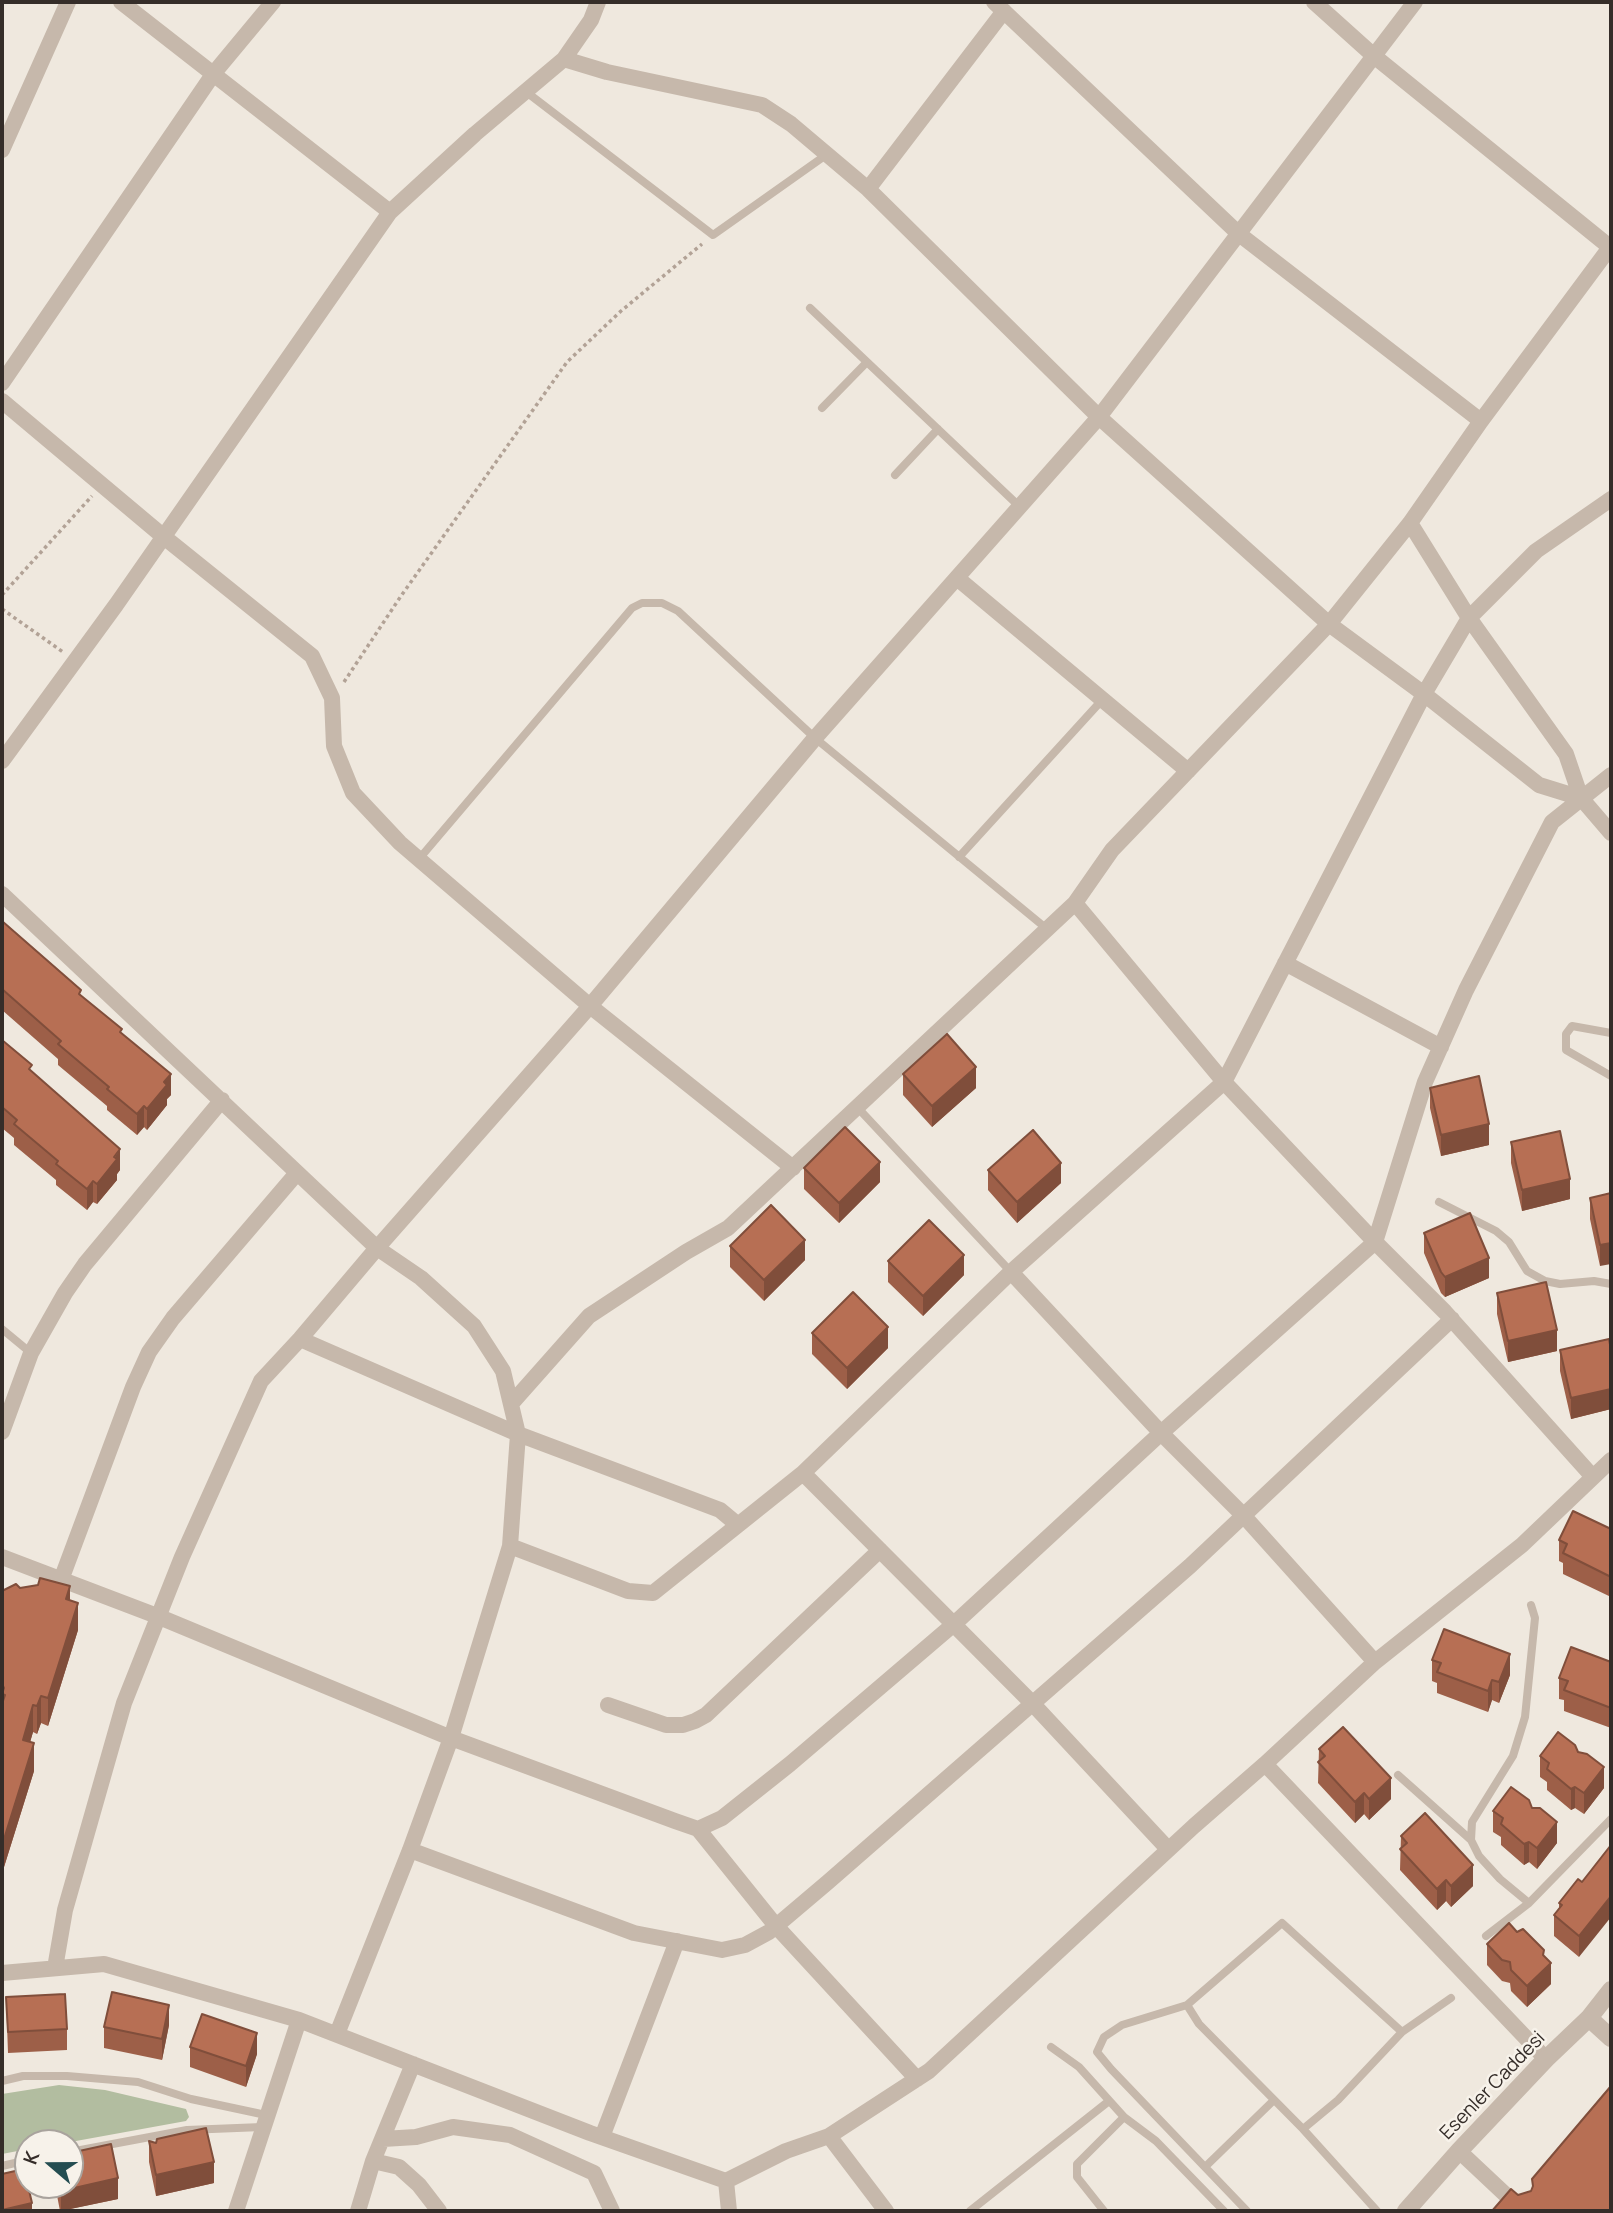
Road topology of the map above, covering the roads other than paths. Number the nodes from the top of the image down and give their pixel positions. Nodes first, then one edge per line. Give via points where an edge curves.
1 (68, 2) edge
2 (121, 2) edge
3 (273, 2) edge
4 (598, 2) edge
5 (1314, 2) edge
6 (1415, 2) edge
7 (999, 7) edge
8 (1374, 56) junction
9 (564, 59) junction
10 (214, 73) junction
11 (525, 91) junction
12 (2, 150) edge
13 (826, 155) junction
14 (868, 189) junction
15 (390, 212) junction
16 (1239, 234) junction
17 (1611, 247) edge
18 (810, 308) dead end
19 (867, 362) junction
20 (2, 383) edge
21 (2, 401) edge
22 (822, 408) dead end
23 (1100, 417) junction
24 (1481, 421) junction
25 (938, 429) junction
26 (895, 475) dead end
27 (1611, 499) edge
28 (1020, 507) junction
29 (1409, 523) junction
30 (164, 537) junction
31 (957, 578) junction
32 (1469, 618) junction
33 (1329, 624) junction
34 (1424, 694) junction
35 (1102, 699) junction
36 (815, 738) junction
37 (2, 761) edge
38 (1188, 771) junction
39 (1611, 775) edge
40 (1581, 798) junction
41 (1611, 833) edge
42 (959, 857) junction
43 (419, 859) junction
44 (2, 894) edge
45 (1075, 903) junction
46 (1047, 929) junction
47 (1285, 963) junction
48 (590, 1006) junction
49 (1611, 1033) edge
50 (1441, 1047) junction
51 (1611, 1076) edge
52 (1224, 1082) junction
53 (222, 1100) junction
54 (857, 1107) junction
55 (793, 1168) junction
56 (297, 1173) junction
57 (1439, 1202) dead end
58 (1375, 1242) junction
59 (377, 1248) junction
60 (1012, 1272) junction
61 (1611, 1284) edge
62 (1452, 1319) junction
63 (2, 1329) edge
64 (300, 1339) junction
65 (31, 1353) junction
66 (511, 1404) junction
67 (2, 1432) edge
68 (1161, 1433) junction
69 (518, 1434) junction
70 (1611, 1460) edge
71 (803, 1473) junction
72 (1593, 1477) junction
73 (1243, 1515) junction
74 (738, 1525) junction
75 (510, 1546) junction
76 (880, 1550) junction
77 (2, 1557) edge
78 (61, 1580) junction
79 (1531, 1605) dead end
80 (157, 1616) junction
81 (954, 1624) junction
82 (1375, 1662) junction
83 (1032, 1703) junction
84 (608, 1705) dead end
85 (451, 1738) junction
86 (1265, 1765) junction
87 (1398, 1775) dead end
88 (1611, 1819) edge
89 (698, 1829) junction
90 (1471, 1840) junction
91 (1168, 1849) junction
92 (410, 1850) junction
93 (1529, 1903) junction
94 (776, 1926) junction
95 (1486, 1936) dead end
96 (677, 1941) junction
97 (55, 1968) junction
98 (2, 1973) edge
99 (1611, 1990) edge
100 (1451, 1998) dead end
101 (1187, 2005) junction
102 (1589, 2018) junction
103 (299, 2020) junction
104 (1402, 2032) junction
105 (337, 2034) junction
106 (1611, 2038) edge
107 (1051, 2047) dead end
108 (1546, 2059) junction
109 (414, 2064) junction
110 (917, 2079) junction
111 (2, 2081) edge
112 (1274, 2100) junction
113 (1109, 2101) junction
114 (1124, 2116) junction
115 (264, 2121) junction
116 (1303, 2129) junction
117 (829, 2136) junction
118 (602, 2137) junction
119 (383, 2139) junction
120 (84, 2149) edge
121 (1459, 2151) junction
122 (373, 2161) junction
123 (1205, 2167) junction
124 (726, 2180) junction
125 (233, 2211) edge
126 (358, 2211) edge
127 (439, 2211) edge
128 (612, 2211) edge
129 (729, 2211) edge
130 (886, 2211) edge
131 (970, 2211) edge
132 (1104, 2211) edge
133 (1224, 2211) edge
134 (1247, 2211) edge
135 (1377, 2211) edge
136 (1406, 2211) edge
137 (1523, 2211) edge

1 - 12 street
2 - 10 street
3 - 10 street
4 - 9 street
5 - 8 street
6 - 8 street
7 - 14 street
7 - 16 street
8 - 16 street
8 - 17 street
9 - 11 street
9 - 13 street via 762,105
10 - 15 street
10 - 20 street
11 - 13 lane via 713,235
11 - 15 street
13 - 14 street
14 - 23 street
15 - 30 street
16 - 23 street
16 - 24 street
17 - 24 street
18 - 19 lane
19 - 22 lane
19 - 25 lane
21 - 30 street
23 - 28 street
23 - 33 street
24 - 29 street
25 - 26 lane
25 - 28 lane
27 - 32 street via 1536,551
28 - 31 street
29 - 32 street
29 - 33 street
30 - 37 street
30 - 43 street via 312,656 332,698 334,746 354,793
31 - 35 street
31 - 36 street
32 - 34 street
32 - 40 street via 1566,754
33 - 34 street
33 - 38 street
34 - 40 street via 1539,785
34 - 47 street
35 - 38 street
35 - 42 lane
36 - 42 lane
36 - 43 lane via 678,611 662,603 642,603 632,608
36 - 48 street
38 - 45 street via 1112,850
39 - 40 street
40 - 41 street
40 - 50 street via 1552,822
42 - 46 lane
43 - 48 street
44 - 53 street
45 - 46 street
45 - 52 street
46 - 54 street
47 - 50 street
47 - 52 street
48 - 55 street
48 - 59 street
49 - 51 lane via 1572,1026 1566,1034 1566,1050
50 - 58 street via 1425,1082
52 - 58 street
52 - 60 street
53 - 56 street
53 - 65 street via 85,1264
54 - 55 street
54 - 60 lane
55 - 66 street via 728,1228 589,1316
56 - 59 street
56 - 78 street via 149,1352
57 - 61 lane via 1496,1231 1527,1270 1545,1281
58 - 62 street
58 - 68 street
59 - 64 street
59 - 66 street via 422,1278 474,1326 503,1371
60 - 68 street
60 - 71 street
62 - 72 street
62 - 73 street
63 - 65 lane
64 - 69 street
64 - 80 street via 261,1381
65 - 67 street
66 - 69 street
68 - 73 street
68 - 81 street
69 - 74 street via 720,1510
69 - 75 street
70 - 72 street
71 - 74 street
71 - 76 street
72 - 82 street via 1522,1545
73 - 82 street
73 - 83 street
74 - 75 street via 653,1593 628,1591
75 - 85 street
76 - 81 street
76 - 84 street via 706,1715 683,1725 666,1725
77 - 78 street
78 - 80 street
79 - 90 lane via 1535,1618 1525,1717 1513,1756 1472,1822
80 - 85 street
80 - 97 street via 124,1703 65,1910
81 - 83 street
81 - 89 street via 732,1810
82 - 86 street
83 - 91 street
83 - 94 street
85 - 89 street
85 - 92 street
86 - 91 street
86 - 108 street
87 - 90 lane
88 - 93 lane
89 - 94 street
90 - 93 lane via 1500,1879
91 - 110 street
92 - 96 street via 635,1933
92 - 105 street
93 - 95 lane
94 - 96 street via 745,1945 722,1950
94 - 110 street
96 - 118 street
97 - 98 street
97 - 103 street via 104,1964
99 - 102 street, Esenler Caddesi
100 - 104 lane
101 - 104 lane via 1282,1923
101 - 112 lane via 1199,2024
101 - 123 lane via 1122,2025 1104,2037 1097,2052
102 - 106 street
102 - 108 street, Esenler Caddesi
103 - 105 street
103 - 115 street
104 - 116 lane via 1338,2100
105 - 109 street
107 - 113 lane via 1079,2067
108 - 121 street, Esenler Caddesi
109 - 118 street
109 - 119 street
110 - 117 street
111 - 115 lane via 67,2076 138,2082
112 - 116 lane
112 - 123 lane
113 - 114 lane
113 - 131 lane
114 - 132 lane via 1077,2164 1077,2177
114 - 133 lane via 1156,2141
115 - 120 lane
115 - 125 street
116 - 135 lane
117 - 124 street
117 - 130 street
118 - 124 street
119 - 122 street
119 - 128 street via 416,2137 453,2127 510,2135 594,2173
121 - 136 street, Esenler Caddesi
121 - 137 street
122 - 126 street
122 - 127 street via 400,2167
123 - 134 lane
124 - 129 street

